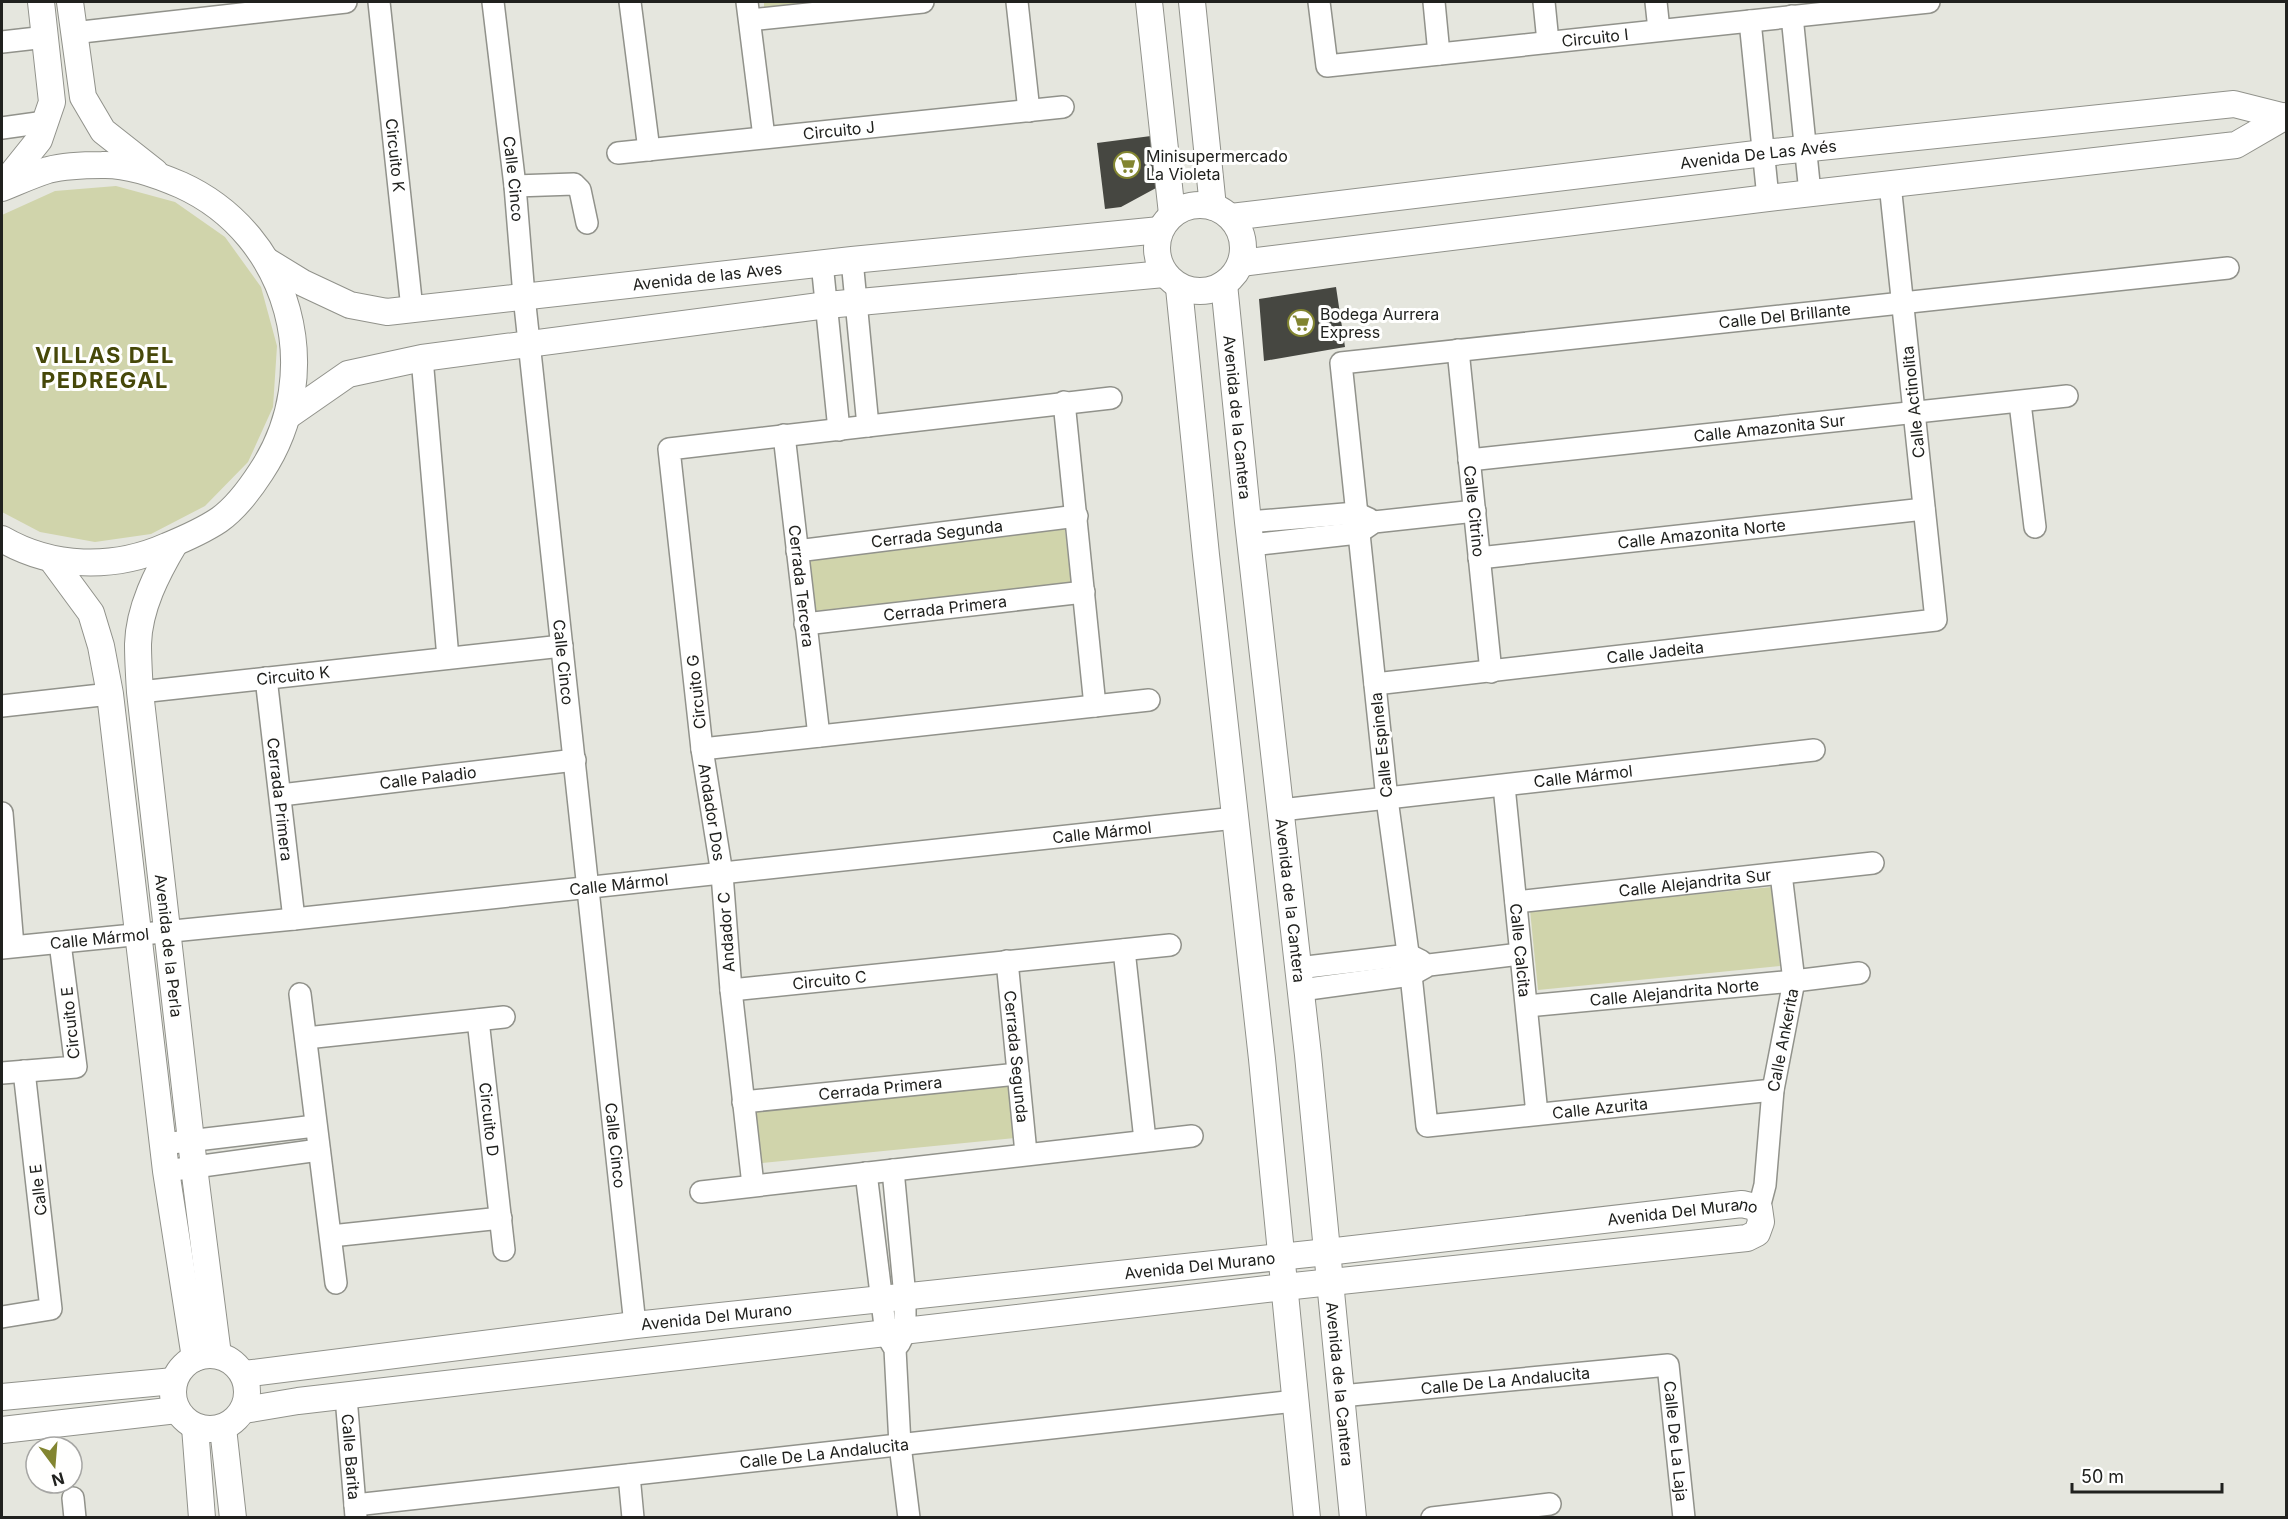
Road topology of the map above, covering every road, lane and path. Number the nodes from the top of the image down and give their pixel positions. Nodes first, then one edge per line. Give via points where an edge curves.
1 (41, 2) edge
2 (70, 2) edge
3 (346, 2) edge
4 (379, 2) edge
5 (493, 2) edge
6 (630, 2) edge
7 (923, 2) edge
8 (1017, 2) edge
9 (1149, 2) edge
10 (1192, 2) edge
11 (1319, 2) edge
12 (1434, 2) edge
13 (1544, 2) edge
14 (1656, 2) edge
15 (1929, 2) edge
16 (1853, 6) edge
17 (205, 9) edge
18 (748, 11) edge
19 (1792, 16) junction
20 (1750, 21) junction
21 (1659, 30) junction
22 (74, 33) junction
23 (46, 37) junction
24 (2, 42) edge
25 (1548, 42) junction
26 (1439, 54) junction
27 (1063, 107) dead end
28 (1029, 111) junction
29 (2286, 117) edge
30 (45, 123) junction
31 (2, 128) edge
32 (764, 137) junction
33 (1806, 149) junction
34 (649, 150) junction
35 (618, 153) dead end
36 (1764, 153) junction
37 (158, 174) junction
38 (1890, 184) junction
39 (515, 186) junction
40 (2, 187) edge
41 (1810, 193) junction
42 (1768, 198) junction
43 (1222, 212) junction
44 (1166, 222) junction
45 (587, 223) dead end
46 (852, 260) junction
47 (267, 261) junction
48 (822, 263) junction
49 (1241, 263) junction
50 (2228, 268) dead end
51 (1172, 281) junction
52 (1224, 284) junction
53 (524, 296) junction
54 (856, 302) junction
55 (1902, 303) junction
56 (827, 305) junction
57 (412, 309) junction
58 (530, 344) junction
59 (1458, 350) junction
60 (422, 358) junction
61 (1341, 363) joint
62 (2067, 396) dead end
63 (1111, 398) dead end
64 (1064, 402) junction
65 (2020, 403) junction
66 (1914, 414) junction
67 (289, 415) junction
68 (868, 426) junction
69 (839, 430) junction
70 (784, 435) junction
71 (1469, 460) junction
72 (1924, 509) junction
73 (1474, 511) junction
74 (1077, 516) junction
75 (1362, 522) junction
76 (2036, 527) dead end
77 (1250, 534) junction
78 (2, 538) edge
79 (175, 543) junction
80 (797, 551) junction
81 (1479, 558) junction
82 (52, 560) junction
83 (1084, 592) junction
84 (1936, 620) joint
85 (805, 624) junction
86 (562, 646) junction
87 (448, 658) junction
88 (1491, 672) junction
89 (266, 678) junction
90 (1375, 684) junction
91 (140, 692) junction
92 (110, 694) junction
93 (1149, 700) dead end
94 (2, 706) edge
95 (1095, 706) junction
96 (819, 736) junction
97 (702, 749) junction
98 (1814, 750) dead end
99 (575, 760) junction
100 (1504, 786) junction
101 (281, 795) junction
102 (1387, 799) junction
103 (1281, 810) junction
104 (1235, 818) junction
105 (2, 821) edge
106 (1873, 863) dead end
107 (722, 874) junction
108 (1781, 874) junction
109 (589, 888) junction
110 (1516, 902) junction
111 (294, 919) junction
112 (168, 932) junction
113 (138, 934) junction
114 (60, 943) junction
115 (1170, 945) dead end
116 (7, 947) edge
117 (1124, 950) junction
118 (1520, 954) junction
119 (1007, 961) junction
120 (1416, 965) junction
121 (1859, 973) dead end
122 (1300, 979) junction
123 (1794, 981) junction
124 (731, 990) junction
125 (300, 994) dead end
126 (1527, 1006) junction
127 (504, 1017) dead end
128 (478, 1020) junction
129 (306, 1038) junction
130 (24, 1071) junction
131 (2, 1073) edge
132 (1018, 1074) junction
133 (1773, 1090) junction
134 (742, 1102) junction
135 (1537, 1114) junction
136 (315, 1126) junction
137 (1427, 1126) joint
138 (1192, 1136) dead end
139 (1145, 1140) junction
140 (191, 1142) junction
141 (163, 1143) junction
142 (319, 1150) junction
143 (1026, 1153) junction
144 (194, 1167) junction
145 (893, 1170) junction
146 (166, 1171) junction
147 (866, 1173) junction
148 (753, 1185) junction
149 (701, 1192) dead end
150 (1759, 1208) junction
151 (501, 1218) junction
152 (331, 1236) junction
153 (504, 1250) dead end
154 (1327, 1252) junction
155 (1281, 1257) junction
156 (336, 1283) dead end
157 (1330, 1283) junction
158 (1284, 1287) junction
159 (893, 1298) junction
160 (2, 1317) edge
161 (635, 1325) junction
162 (896, 1338) junction
163 (206, 1356) junction
164 (1668, 1365) joint
165 (244, 1374) junction
166 (174, 1381) junction
167 (346, 1396) junction
168 (1341, 1396) junction
169 (2, 1397) edge
170 (1295, 1401) junction
171 (244, 1410) junction
172 (186, 1418) junction
173 (223, 1428) junction
174 (2, 1430) edge
175 (900, 1445) junction
176 (628, 1475) junction
177 (1550, 1504) dead end
178 (356, 1511) edge
179 (202, 1518) edge
180 (233, 1518) edge
181 (633, 1518) edge
182 (909, 1518) edge
183 (1307, 1518) edge
184 (1353, 1518) edge
185 (1432, 1518) edge
186 (1684, 1518) edge

1 - 23 street
2 - 22 street
3 - 17 street
4 - 57 street, Circuito K
5 - 39 street, Calle Cinco
6 - 34 street
7 - 18 street
8 - 28 street
9 - 44 street
10 - 43 street
11 - 26 street, Circuito I via 1327,66
12 - 26 street
13 - 25 street
14 - 21 street
15 - 16 street, Circuito I
16 - 19 street, Circuito I
17 - 22 street
18 - 32 street
19 - 20 street, Circuito I
19 - 33 street
20 - 21 street, Circuito I
20 - 36 street
21 - 25 street, Circuito I
22 - 37 street via 83,97 103,131
23 - 24 street
23 - 30 street via 52,102
25 - 26 street, Circuito I
27 - 28 street, Circuito J
28 - 32 street, Circuito J
29 - 33 street, Avenida De Las Avés via 2234,104
29 - 38 street, Avenida De Las Avés via 2236,145
30 - 31 street
30 - 40 street via 39,140
32 - 34 street, Circuito J
33 - 36 street, Avenida De Las Avés
33 - 41 street
34 - 35 street, Circuito J
36 - 42 street
36 - 43 street, Avenida De Las Avés
37 - 40 street via 104,165 50,170
37 - 47 street via 201,194 238,223
38 - 41 street, Avenida De Las Avés
38 - 55 street, Calle Actinolita
39 - 45 street via 574,184 580,190
39 - 53 street, Calle Cinco
41 - 42 street, Avenida De Las Avés
42 - 49 street, Avenida De Las Avés
43 - 44 street via 1199,205 1185,207
43 - 49 street via 1238,227
44 - 46 street, Avenida de las Aves
44 - 51 street via 1156,245 1157,260
46 - 48 street, Avenida de las Aves
46 - 54 street
47 - 57 street, Avenida de las Aves via 350,305 387,312
47 - 67 street via 289,310 296,362
48 - 53 street, Avenida de las Aves
48 - 56 street
49 - 52 street
50 - 55 street, Calle Del Brillante
51 - 52 street via 1196,292
51 - 54 street
51 - 104 street
52 - 77 street, Avenida de la Cantera
53 - 57 street, Avenida de las Aves
53 - 58 street, Calle Cinco
54 - 56 street
54 - 68 street
55 - 59 street, Calle Del Brillante
55 - 66 street, Calle Actinolita
56 - 58 street
56 - 69 street
58 - 60 street
58 - 86 street, Calle Cinco
59 - 61 street, Calle Del Brillante
59 - 71 street, Calle Citrino
60 - 67 street via 348,374
60 - 87 street
61 - 75 street, Calle Espinela
62 - 65 street, Calle Amazonita Sur
63 - 64 street, Circuito G
64 - 68 street, Circuito G
64 - 74 street
65 - 66 street, Calle Amazonita Sur
65 - 76 street
66 - 71 street, Calle Amazonita Sur
66 - 72 street, Calle Actinolita
67 - 79 street via 274,454 250,489 220,519
68 - 69 street, Circuito G
69 - 70 street, Circuito G
70 - 80 street, Cerrada Tercera
70 - 97 street, Circuito G via 669,449
71 - 73 street, Calle Citrino
72 - 81 street, Calle Amazonita Norte
72 - 84 street, Calle Actinolita
73 - 75 street
73 - 81 street, Calle Citrino
74 - 80 street, Cerrada Segunda
74 - 83 street
75 - 77 street
75 - 90 street, Calle Espinela
77 - 103 street, Avenida de la Cantera
78 - 82 street
79 - 82 street via 144,557 101,563
79 - 91 street, Avenida de la Perla via 146,604 138,642
80 - 85 street, Cerrada Tercera
81 - 88 street, Calle Citrino
82 - 92 street, Avenida de la Perla via 91,613
83 - 85 street, Cerrada Primera
83 - 95 street
84 - 88 street, Calle Jadeita
85 - 96 street, Cerrada Tercera
86 - 87 street, Circuito K
86 - 99 street, Calle Cinco
87 - 89 street, Circuito K
88 - 90 street, Calle Jadeita
89 - 91 street, Circuito K
89 - 101 street, Cerrada Primera
90 - 102 street, Calle Espinela
91 - 112 street, Avenida de la Perla
92 - 94 street
92 - 113 street, Avenida de la Perla
93 - 95 street, Circuito G
95 - 96 street, Circuito G
96 - 97 street, Circuito G
97 - 107 street, Andador Dos
98 - 100 street, Calle Mármol
99 - 101 street, Calle Paladio
99 - 109 street, Calle Cinco
100 - 102 street, Calle Mármol
100 - 110 street, Calle Calcita
101 - 111 street, Cerrada Primera
102 - 103 street, Calle Mármol
102 - 120 street, Calle Espinela
103 - 122 street, Avenida de la Cantera
104 - 107 street, Calle Mármol
104 - 155 street
105 - 116 street
106 - 108 street, Calle Alejandrita Sur
107 - 109 street, Calle Mármol
107 - 124 street, Andador C
108 - 110 street, Calle Alejandrita Sur
108 - 123 street, Calle Ankerita
109 - 111 street, Calle Mármol
109 - 161 street, Calle Cinco
110 - 118 street, Calle Calcita
111 - 112 street, Calle Mármol
112 - 113 street, Calle Mármol
112 - 140 street, Avenida de la Perla
113 - 114 street, Calle Mármol
113 - 141 street, Avenida de la Perla
114 - 116 street, Calle Mármol
114 - 130 street, Circuito E via 76,1067
115 - 117 street, Circuito C
117 - 119 street, Circuito C
117 - 139 street
118 - 120 street
118 - 126 street, Calle Calcita
119 - 124 street, Circuito C
119 - 132 street, Cerrada Segunda
120 - 122 street
120 - 137 street, Calle Espinela
121 - 123 street, Calle Alejandrita Norte
122 - 154 street, Avenida de la Cantera
123 - 126 street, Calle Alejandrita Norte
123 - 133 street, Calle Ankerita
124 - 134 street
125 - 129 street
126 - 135 street, Calle Calcita
127 - 128 street
128 - 129 street
128 - 151 street, Circuito D
129 - 136 street
130 - 131 street, Circuito E
130 - 160 street, Calle E via 51,1309
132 - 134 street, Cerrada Primera
132 - 143 street, Cerrada Segunda
133 - 135 street, Calle Azurita
133 - 150 street, Calle Ankerita via 1765,1185
134 - 148 street
135 - 137 street, Calle Azurita
136 - 140 street
136 - 142 street
138 - 139 street
139 - 143 street
140 - 141 street
140 - 144 street, Avenida de la Perla
141 - 146 street, Avenida de la Perla
142 - 144 street
142 - 152 street
143 - 145 street
144 - 146 street
144 - 163 street, Avenida de la Perla
145 - 147 street
145 - 159 street
146 - 163 street, Avenida de la Perla
147 - 148 street
147 - 159 street
148 - 149 street
150 - 154 street, Avenida Del Murano via 1742,1204
150 - 157 street, Avenida Del Murano via 1761,1222 1757,1233 1747,1238
151 - 152 street
151 - 153 street, Circuito D
152 - 156 street
154 - 155 street, Avenida Del Murano
154 - 157 street, Avenida de la Cantera
155 - 158 street
155 - 159 street, Avenida Del Murano
157 - 158 street, Avenida Del Murano
157 - 168 street, Avenida de la Cantera
158 - 162 street, Avenida Del Murano
158 - 170 street
159 - 161 street, Avenida Del Murano
159 - 162 street
161 - 165 street, Avenida Del Murano
162 - 167 street, Avenida Del Murano
162 - 175 street
163 - 165 street via 237,1365
163 - 166 street via 178,1371
164 - 168 street, Calle De La Andalucita
164 - 186 street, Calle De La Laja
165 - 171 street via 248,1392
166 - 169 street
166 - 172 street via 172,1396
167 - 171 street, Avenida Del Murano
167 - 178 street, Calle Barita
168 - 184 street, Avenida de la Cantera
170 - 175 street, Calle De La Andalucita
170 - 183 street
171 - 173 street
172 - 173 street via 209,1430
172 - 174 street
172 - 179 street
173 - 180 street
175 - 176 street, Calle De La Andalucita
175 - 182 street
176 - 178 street, Calle De La Andalucita
176 - 181 street
177 - 185 street

